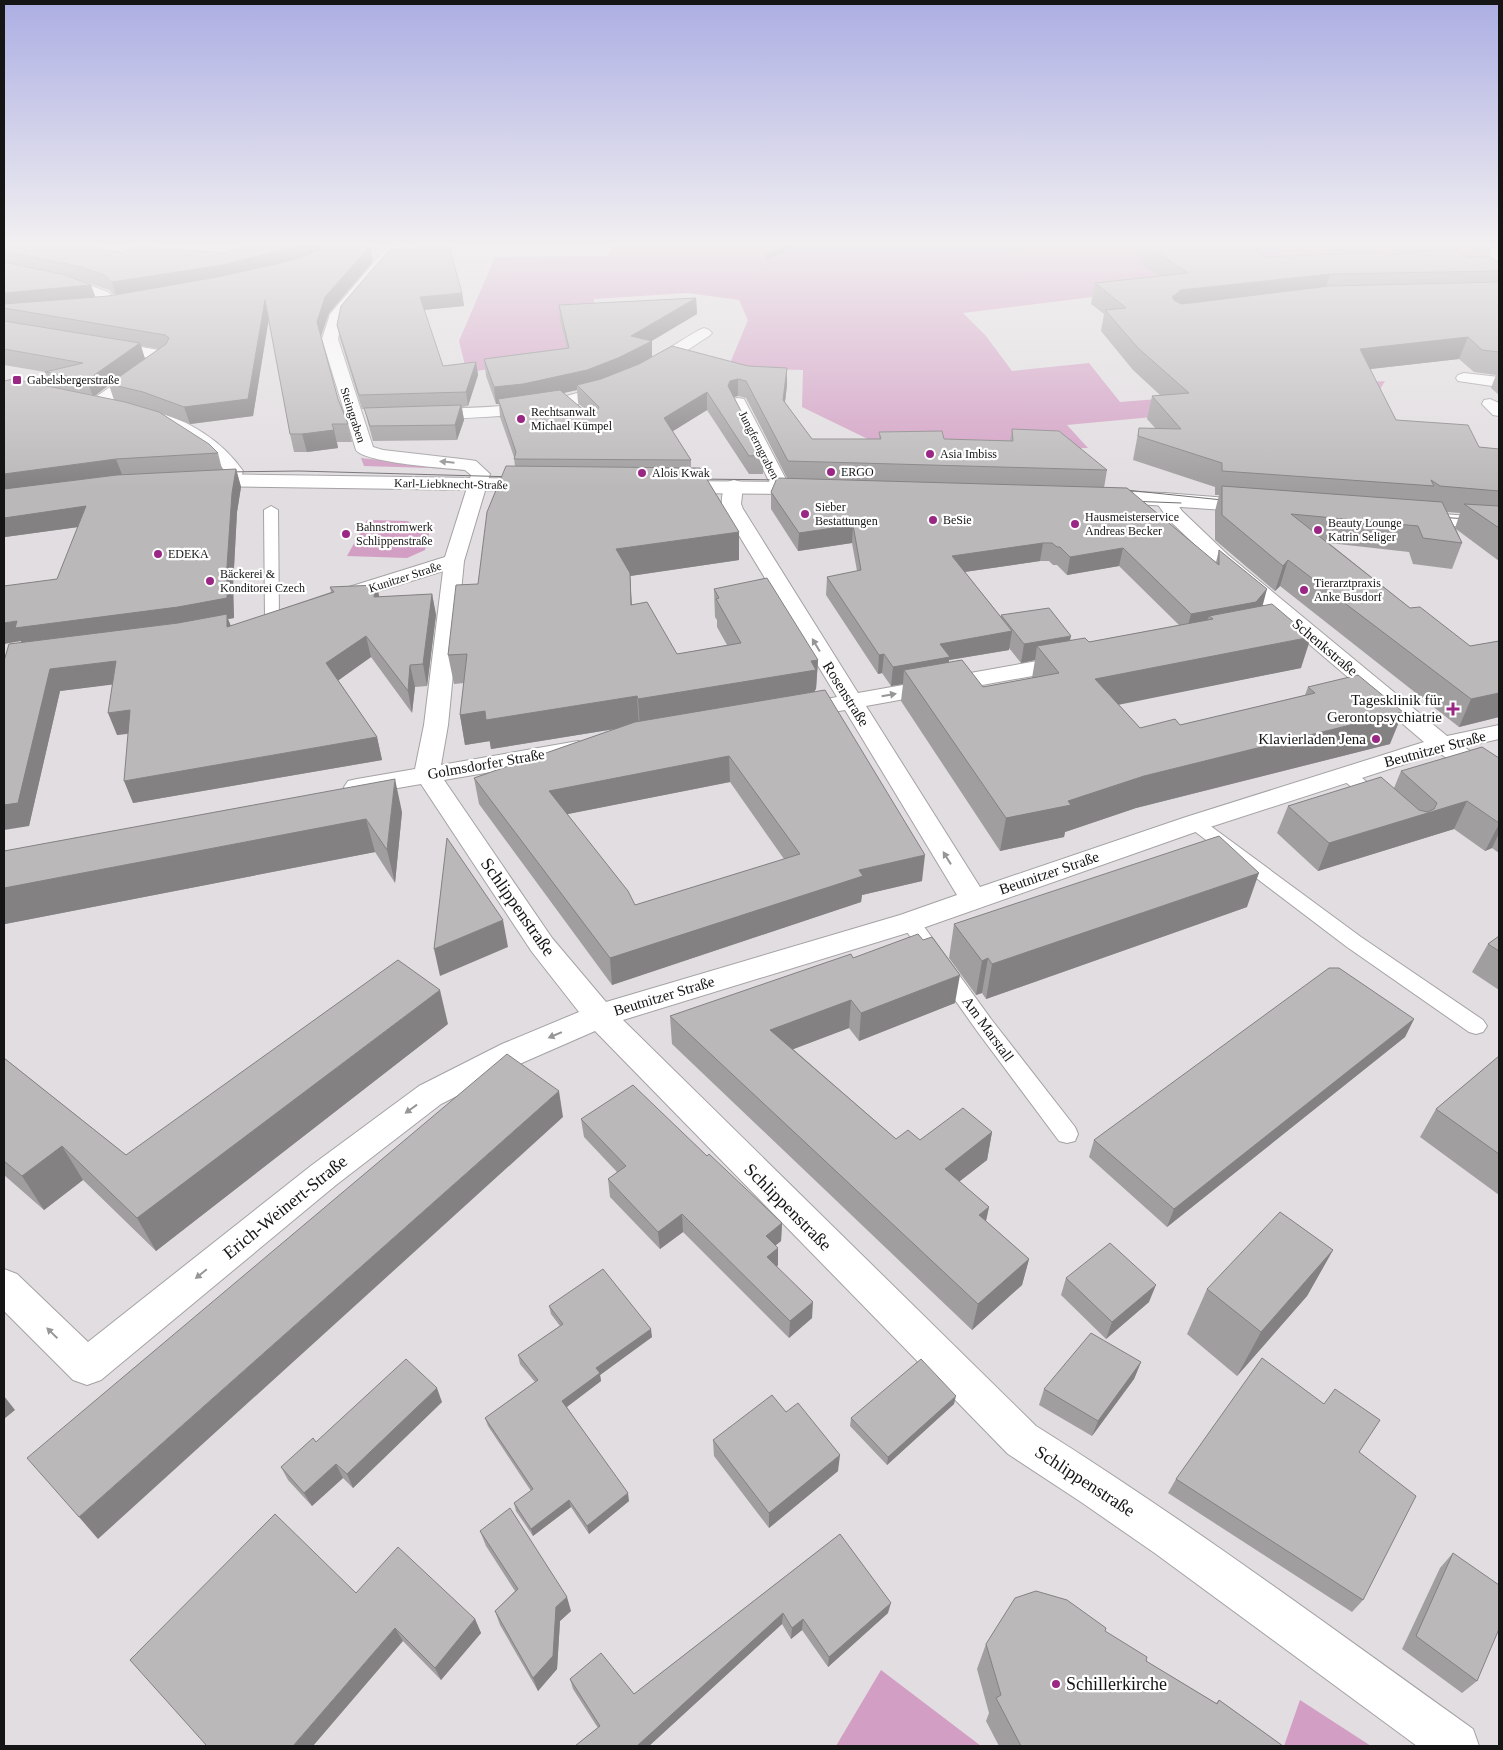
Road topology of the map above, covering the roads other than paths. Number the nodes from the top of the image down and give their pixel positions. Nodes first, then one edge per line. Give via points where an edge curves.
1 (333, 325) edge
2 (704, 333) dead end
3 (89, 343) edge
4 (1464, 378) dead end
5 (1499, 382) edge
6 (78, 401) edge
7 (738, 403) edge
8 (96, 405) junction
9 (114, 409) edge
10 (133, 412) edge
11 (373, 415) edge
12 (412, 415) edge
13 (353, 416) junction
14 (232, 479) junction
15 (186, 480) edge
16 (478, 484) junction
17 (557, 486) edge
18 (656, 486) edge
19 (734, 486) junction
20 (780, 487) junction
21 (829, 488) edge
22 (1087, 497) edge
23 (1164, 499) junction
24 (1274, 508) edge
25 (271, 510) dead end
26 (1392, 516) edge
27 (1499, 524) edge
28 (454, 561) junction
29 (320, 604) edge
30 (295, 612) edge
31 (262, 621) joint
32 (1294, 621) junction
33 (1264, 626) edge
34 (1090, 658) edge
35 (851, 702) junction
36 (772, 716) edge
37 (1499, 732) edge
38 (1442, 744) junction
39 (595, 746) edge
40 (427, 774) junction
41 (1347, 774) junction
42 (1499, 780) edge
43 (337, 791) edge
44 (1392, 812) edge
45 (1195, 823) junction
46 (972, 899) junction
47 (910, 922) junction
48 (1354, 942) joint
49 (600, 1016) junction
50 (1476, 1026) dead end
51 (1067, 1134) dead end
52 (4, 1286) edge
53 (1456, 1746) edge

1 - 13 street, Steingraben via 330,339
2 - 12 street via 637,375 570,406
3 - 8 street via 164,356
4 - 5 street
6 - 8 street
7 - 20 street, Jungferngraben
8 - 9 street
10 - 14 street via 172,423 206,441 231,466 234,471
11 - 13 street
16 -> 13 street, Steingraben via 481,474 470,465 380,455 365,450
14 - 15 street, Karl-Liebknecht-Straße
14 - 16 street, Karl-Liebknecht-Straße
16 - 17 street, Karl-Liebknecht-Straße
16 - 28 street
18 - 19 street
19 - 20 street
35 -> 19 street, Rosenstraße via 733,509
20 - 21 street
22 - 23 street
23 - 24 street
23 - 32 street, Schenkstraße via 1188,528
25 - 31 lane
26 - 27 street
28 - 29 street, Kunitzer Straße
28 - 40 street via 436,725
30 - 31 street
32 - 33 street
32 - 38 street, Schenkstraße
35 -> 34 street
35 - 36 street
46 -> 35 street, Rosenstraße
37 - 38 street, Beutnitzer Straße
38 - 41 street, Beutnitzer Straße
38 - 42 street, Schenkstraße
39 - 40 street, Golmsdorfer Straße
40 - 43 street, Golmsdorfer Straße
40 - 49 street, Schlippenstraße via 542,945
41 - 44 lane
41 - 45 street, Beutnitzer Straße
45 - 46 street, Beutnitzer Straße
45 - 48 lane
46 - 47 street, Beutnitzer Straße
47 - 49 street, Beutnitzer Straße
47 - 51 lane, Am Marstall
48 - 50 lane
49 -> 52 street, Erich-Weinert-Straße via 504,1057 430,1095 324,1175 87,1367
49 - 53 street, Schlippenstraße via 1022,1440 1171,1539

